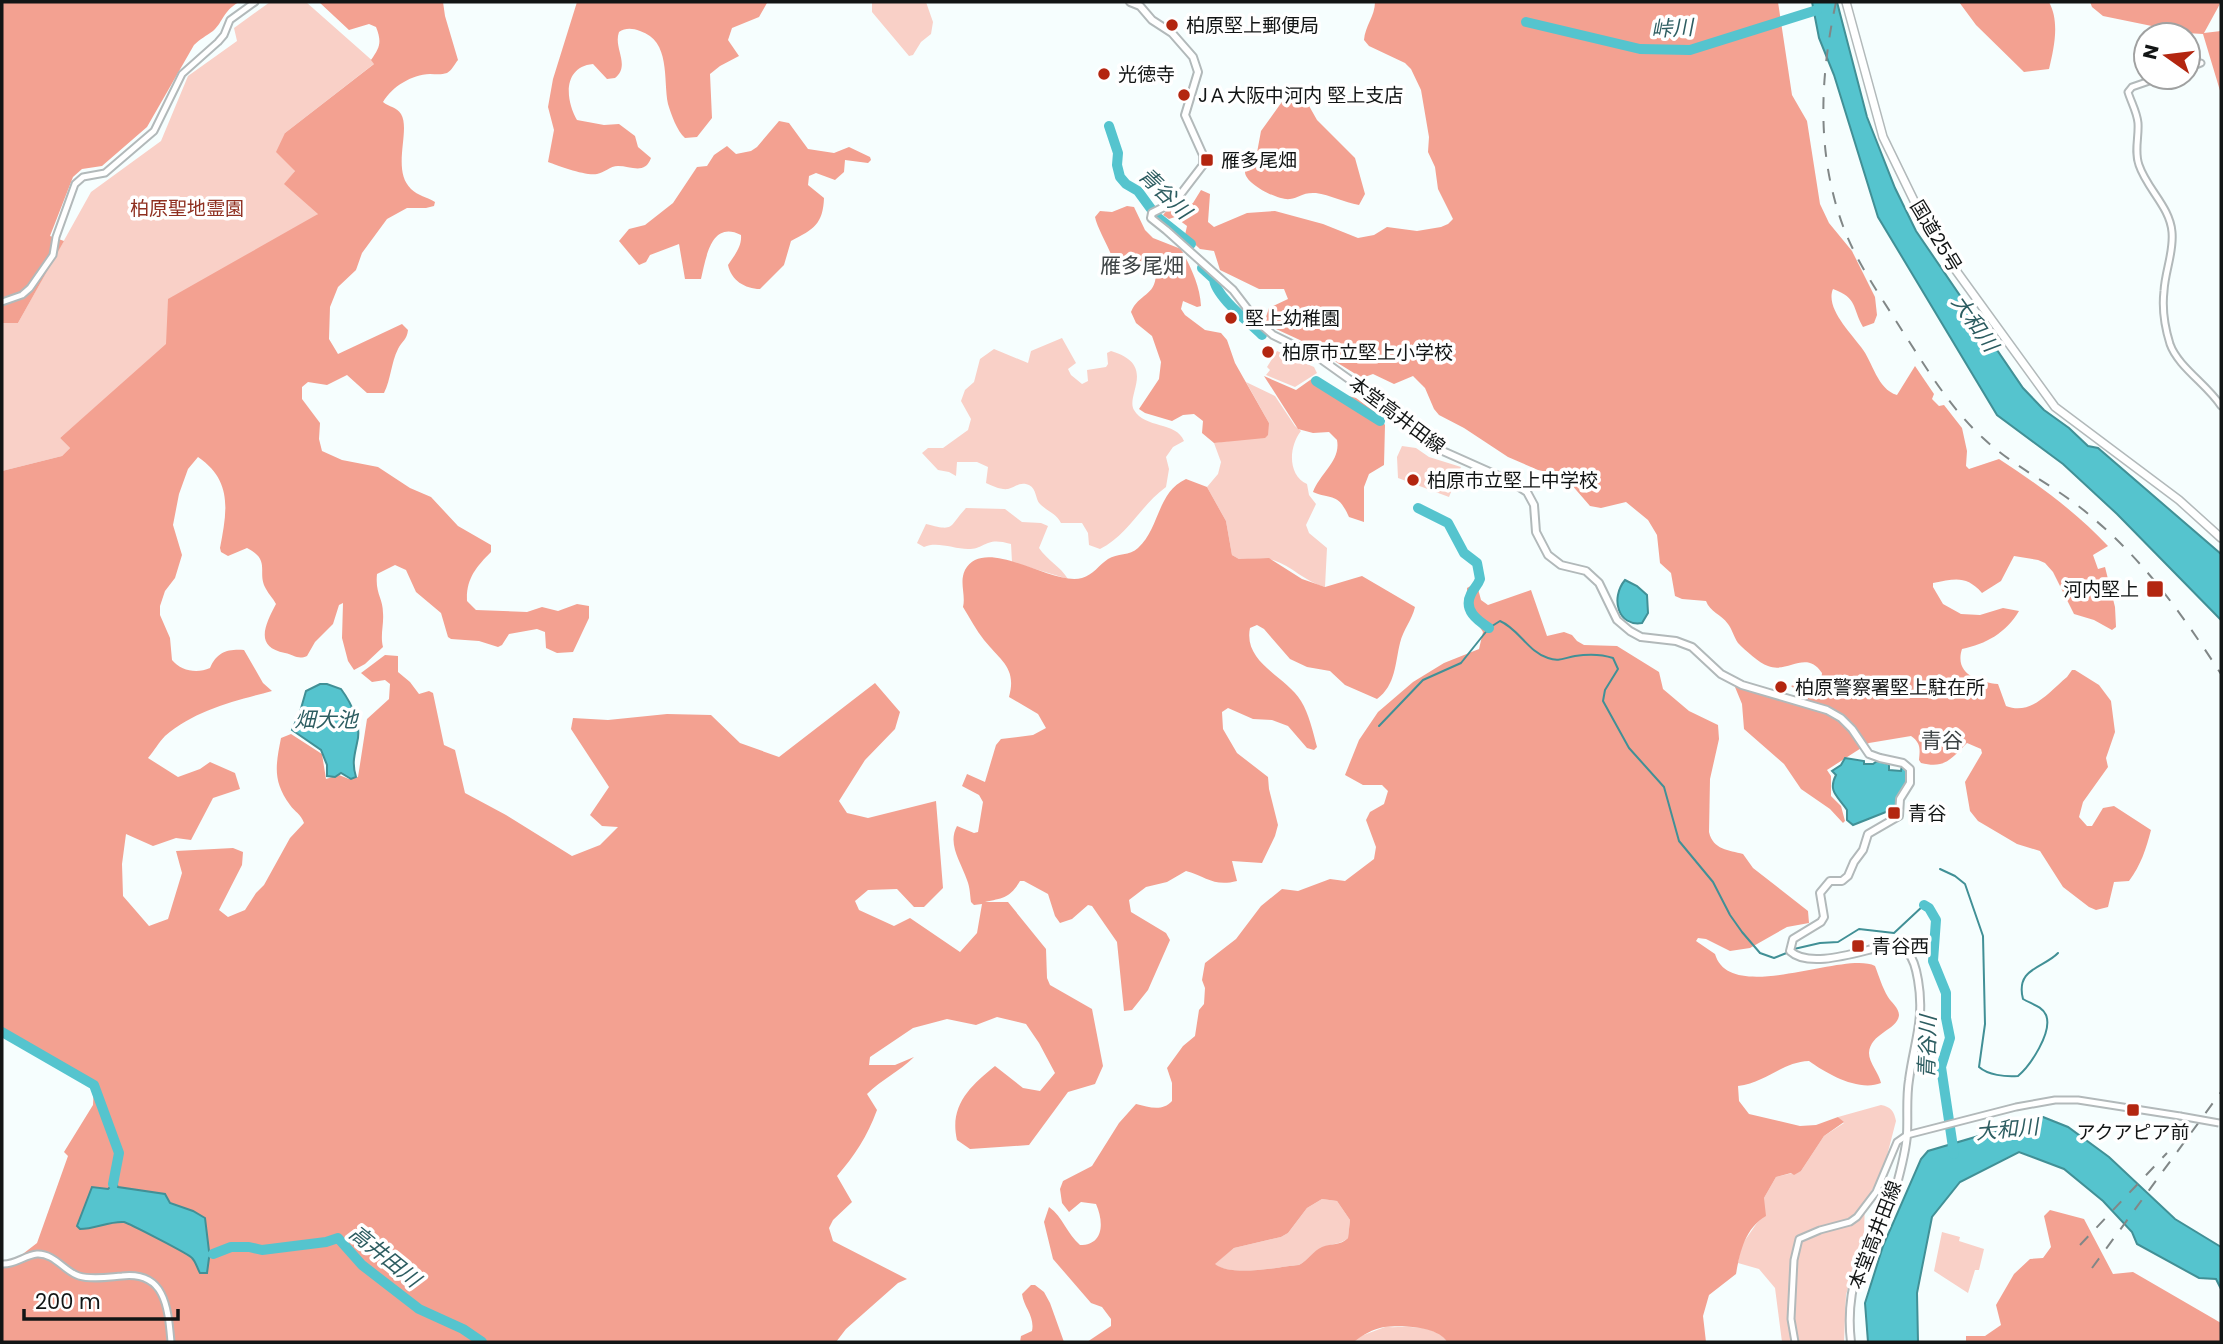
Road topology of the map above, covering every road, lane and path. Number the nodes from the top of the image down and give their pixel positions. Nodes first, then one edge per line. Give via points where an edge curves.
1 (255, 2) edge
2 (1130, 2) edge
3 (1846, 2) edge
4 (2132, 87) edge
5 (2, 302) edge
6 (2221, 407) edge
7 (2221, 538) edge
8 (2220, 1123) edge
9 (1910, 1134) junction
10 (2, 1264) edge
11 (171, 1342) edge
12 (1796, 1342) edge
13 (1851, 1342) edge

1 - 5 street via 230,20 218,42 182,74 153,131 105,173 83,177 75,184 53,255 30,288
2 - 9 main road, 本堂高井田線 via 1177,39 1198,72 1185,115 1204,160 1180,195 1154,212 1153,222 1233,290 1273,335 1318,357 1402,417 1436,448 1527,492 1534,505 1536,532 1548,555 1561,565 1586,571 1599,583 1616,620 1630,631 1692,647 1721,674 1742,685 1827,710 1852,729 1869,754 1907,765 1911,775 1900,799 1899,816 1868,834 1848,876 1825,886 1819,900 1824,916 1793,939 1790,951 1814,960 1891,946 1908,952 1922,1013 1909,1080
3 - 7 highway, 国道25号 via 1883,137 1952,265 2055,407 2171,494
4 - 6 street via 2128,92 2137,119 2137,161 2172,229 2164,290 2166,330 2175,352
8 - 9 street, bridge via 2054,1100
9 - 12 street via 1897,1142 1875,1192 1857,1217 1799,1239 1791,1319
9 - 13 main road, 本堂高井田線 via 1894,1194 1858,1266 1851,1296
10 - 11 street via 42,1254 79,1276 147,1278 165,1298

